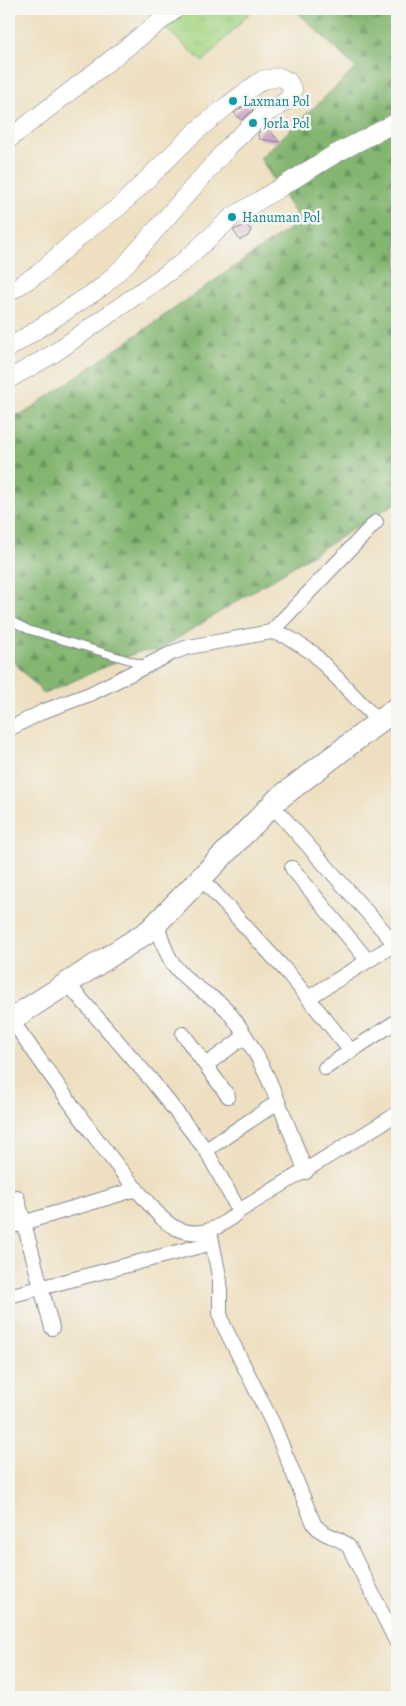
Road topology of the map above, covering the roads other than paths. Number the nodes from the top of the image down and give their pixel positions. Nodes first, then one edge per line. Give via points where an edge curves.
1 (176, 9) edge
2 (397, 122) edge
3 (9, 140) edge
4 (9, 292) edge
5 (9, 348) edge
6 (9, 379) edge
7 (376, 522) dead end
8 (9, 620) edge
9 (271, 632) junction
10 (145, 665) junction
11 (397, 708) edge
12 (379, 722) junction
13 (9, 729) edge
14 (272, 805) junction
15 (292, 868) dead end
16 (201, 878) junction
17 (157, 922) junction
18 (396, 945) edge
19 (368, 961) junction
20 (68, 984) junction
21 (308, 998) junction
22 (397, 1020) edge
23 (10, 1022) edge
24 (183, 1034) dead end
25 (244, 1037) junction
26 (350, 1050) junction
27 (206, 1064) junction
28 (325, 1068) dead end
29 (228, 1096) dead end
30 (278, 1102) junction
31 (397, 1114) edge
32 (206, 1150) junction
33 (306, 1172) junction
34 (137, 1189) junction
35 (17, 1197) dead end
36 (240, 1211) junction
37 (25, 1222) junction
38 (9, 1226) edge
39 (211, 1237) junction
40 (41, 1288) junction
41 (9, 1296) edge
42 (52, 1328) dead end
43 (397, 1643) edge

1 - 3 street
2 - 6 street via 335,154 232,217 183,262 53,354
4 - 5 street via 39,273 120,206 194,133 228,105 262,80 280,77 288,81 293,90 289,99 260,118 230,145 120,270 102,287
7 - 9 street
8 - 10 lane via 30,630
9 - 10 street via 189,647
9 - 12 street via 286,636 313,652
10 - 13 street via 90,694 44,711
11 - 12 main road
12 - 14 main road
14 - 16 main road
14 - 18 street
15 - 19 street
16 - 17 main road
16 - 21 street
17 - 20 main road via 149,931
17 - 25 street via 169,961 189,981 222,1004
18 - 19 street
19 - 21 street
20 - 23 main road
20 - 32 street
21 - 26 street
22 - 26 street
23 - 34 street
24 - 27 street
25 - 27 street
25 - 30 street
26 - 28 street
27 - 29 street
30 - 32 street
30 - 33 street
31 - 33 street
32 - 36 street
33 - 36 street
34 - 37 street
34 - 39 street via 173,1227
35 - 37 street
36 - 39 street
37 - 38 street
37 - 40 street
39 - 40 street
39 - 43 street via 219,1275 223,1324 273,1424 314,1524 323,1534 341,1539 349,1547
40 - 41 street
40 - 42 street

